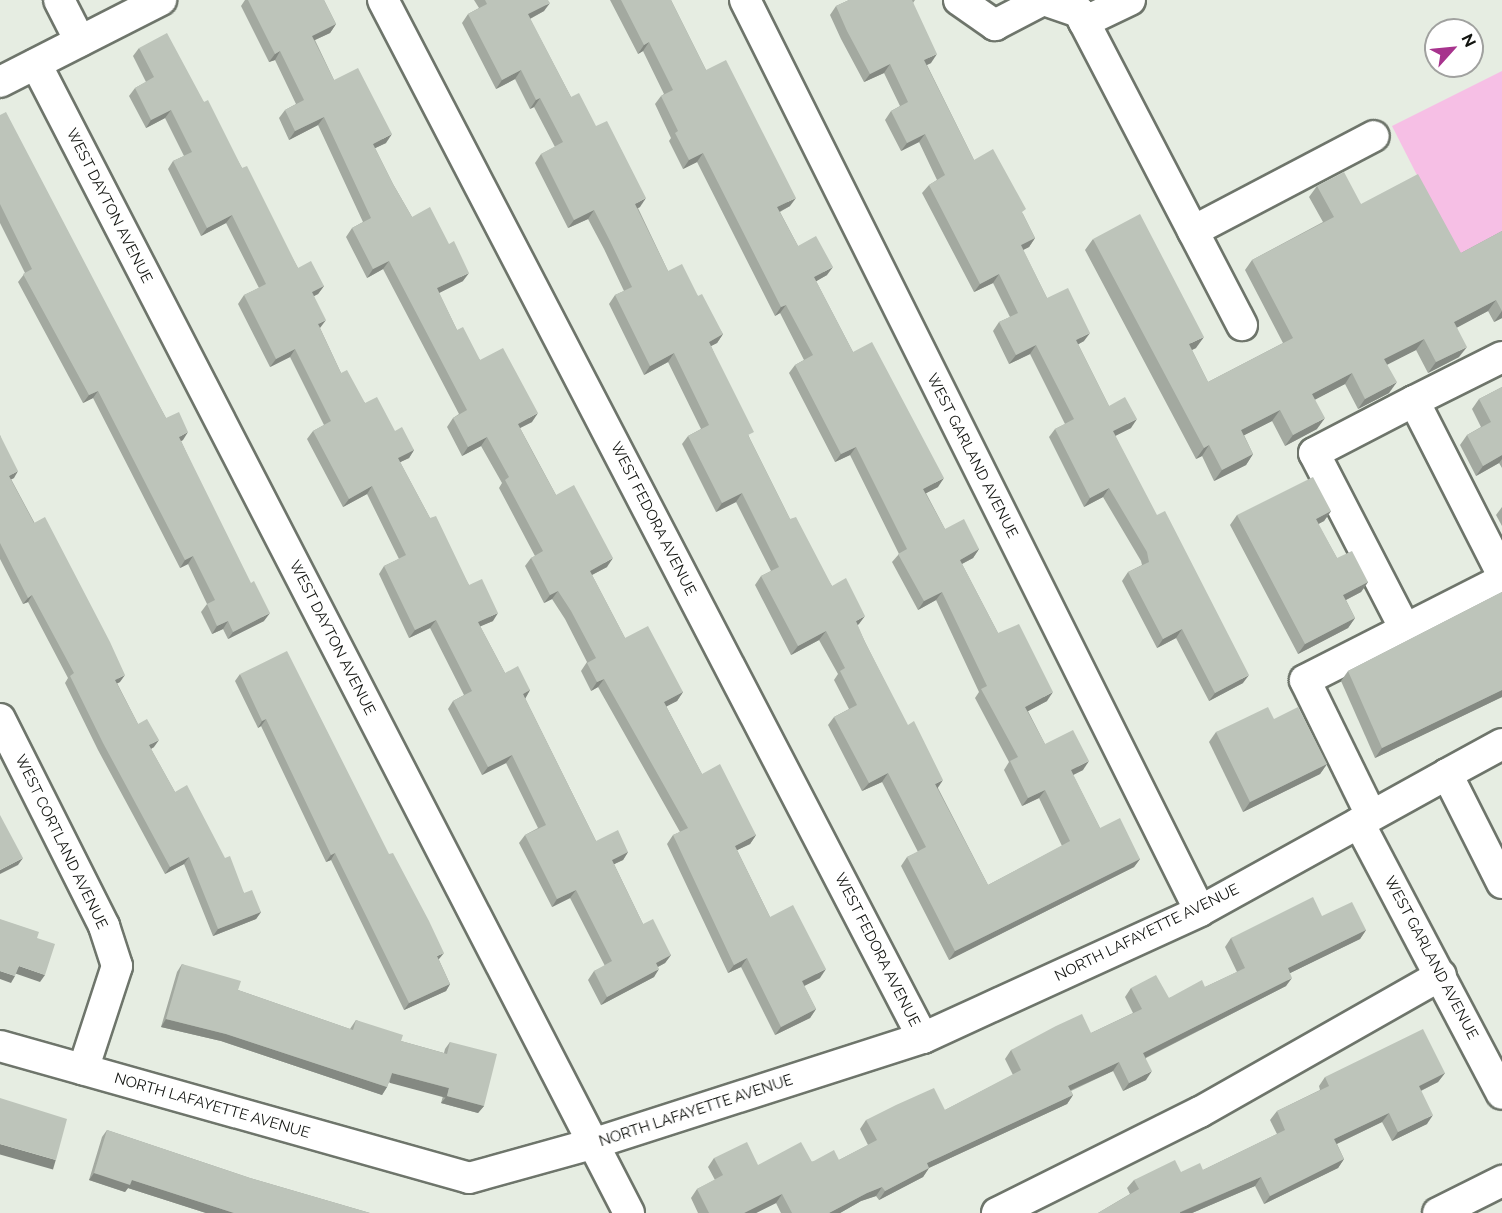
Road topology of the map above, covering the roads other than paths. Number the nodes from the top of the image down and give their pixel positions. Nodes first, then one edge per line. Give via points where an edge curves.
1 (59, 0) edge
2 (161, 0) edge
3 (382, 0) edge
4 (744, 0) edge
5 (959, 0) edge
6 (1044, 0) edge
7 (1130, 0) edge
8 (1084, 22) junction
9 (80, 41) junction
10 (36, 64) junction
11 (2, 75) edge
12 (1374, 136) dead end
13 (1193, 231) junction
14 (1242, 325) dead end
15 (1502, 357) edge
16 (1414, 401) junction
17 (1502, 574) edge
18 (1502, 580) edge
19 (1405, 629) junction
20 (0, 719) edge
21 (1502, 744) edge
22 (1447, 774) junction
23 (1365, 819) junction
24 (1502, 883) edge
25 (1200, 911) junction
26 (1441, 975) junction
27 (923, 1038) junction
28 (0, 1046) edge
29 (83, 1070) junction
30 (1502, 1094) edge
31 (592, 1144) junction
32 (1502, 1181) edge
33 (628, 1213) edge
34 (997, 1213) edge
35 (1438, 1213) edge

1 - 9 street
2 - 9 street
3 - 27 street, WEST FEDORA AVENUE
4 - 25 street, WEST GARLAND AVENUE
5 - 6 street via 995,25
6 - 8 street via 1079,12
7 - 8 street
8 - 13 street
9 - 10 street
10 - 11 street
10 - 31 street, WEST DAYTON AVENUE
12 - 13 street
13 - 14 street
15 - 16 street
16 - 17 street
16 - 19 street via 1314,453
18 - 19 street
19 - 23 street, WEST GARLAND AVENUE via 1305,680
20 - 29 street, WEST CORTLAND AVENUE via 104,926 117,966
21 - 22 street, NORTH LAFAYETTE AVENUE
22 - 23 street, NORTH LAFAYETTE AVENUE
22 - 24 street
23 - 25 street, NORTH LAFAYETTE AVENUE
23 - 26 street, WEST GARLAND AVENUE
25 - 27 street, NORTH LAFAYETTE AVENUE
26 - 30 street, WEST GARLAND AVENUE
26 - 34 street via 1200,1112
27 - 31 street, NORTH LAFAYETTE AVENUE
28 - 29 street, NORTH LAFAYETTE AVENUE
29 - 31 street, NORTH LAFAYETTE AVENUE via 469,1178
31 - 33 street, WEST DAYTON AVENUE
32 - 35 street

